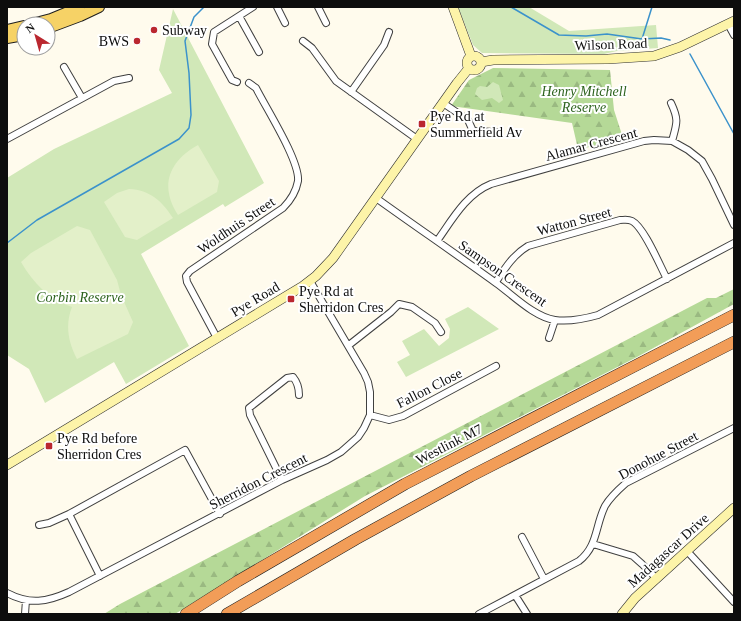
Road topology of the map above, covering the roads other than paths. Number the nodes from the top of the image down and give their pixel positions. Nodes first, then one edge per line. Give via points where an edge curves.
1 (80, 7) edge
2 (98, 7) edge
3 (253, 7) edge
4 (277, 7) edge
5 (318, 7) edge
6 (453, 7) edge
7 (239, 16) junction
8 (56, 17) edge
9 (731, 22) edge
10 (286, 23) dead end
11 (326, 23) dead end
12 (56, 25) edge
13 (388, 32) dead end
14 (734, 35) edge
15 (303, 41) dead end
16 (259, 52) dead end
17 (472, 56) junction
18 (481, 62) junction
19 (64, 67) dead end
20 (469, 68) junction
21 (129, 78) dead end
22 (237, 82) dead end
23 (248, 83) dead end
24 (351, 92) junction
25 (82, 98) junction
26 (442, 103) junction
27 (671, 103) dead end
28 (496, 132) dead end
29 (7, 139) edge
30 (417, 139) junction
31 (672, 141) junction
32 (376, 198) junction
33 (734, 224) edge
34 (437, 241) junction
35 (734, 243) edge
36 (667, 279) junction
37 (310, 281) junction
38 (496, 282) junction
39 (734, 314) edge
40 (555, 320) junction
41 (441, 332) dead end
42 (217, 338) junction
43 (549, 338) dead end
44 (734, 342) edge
45 (348, 345) junction
46 (496, 366) dead end
47 (299, 395) dead end
48 (370, 415) junction
49 (734, 428) edge
50 (7, 466) edge
51 (282, 480) junction
52 (734, 508) edge
53 (69, 514) junction
54 (220, 514) junction
55 (39, 525) dead end
56 (522, 537) dead end
57 (593, 544) junction
58 (687, 551) junction
59 (100, 576) junction
60 (544, 579) junction
61 (657, 579) junction
62 (7, 593) edge
63 (515, 595) junction
64 (26, 600) junction
65 (734, 602) edge
66 (25, 614) edge
67 (186, 614) edge
68 (228, 614) edge
69 (479, 614) edge
70 (527, 614) edge
71 (622, 614) edge

1 - 8 main road
2 - 12 main road
3 - 7 street
4 - 10 street
5 - 11 street
6 - 17 street
7 - 16 street
7 - 22 street via 214,32 212,44 232,80
9 - 14 street
9 - 18 street, Wilson Road via 680,48 654,56
13 - 24 street via 384,45
15 - 24 street via 312,48 332,77
17 - 18 street via 478,57
17 - 20 street via 467,61
18 - 20 street via 478,68
19 - 25 street
20 - 26 street, Pye Road
21 - 25 street via 114,81
23 - 42 street, Woldhuis Street via 256,88 293,158 298,174 296,189 283,208 184,275
24 - 30 street
25 - 29 street
26 - 28 street via 468,120 473,131
26 - 30 street, Pye Road
27 - 31 street via 677,115
30 - 32 street, Pye Road
31 - 33 street via 702,161
31 - 34 street, Alamar Crescent via 644,141 481,188 468,199
32 - 34 street, Sampson Crescent
32 - 37 street, Pye Road via 327,265
34 - 38 street, Sampson Crescent
35 - 36 street, Sampson Crescent
36 - 38 street, Watton Street via 644,234 634,222 620,220 528,246 513,257
36 - 40 street, Sampson Crescent via 598,315 583,319
37 - 42 street, Pye Road
37 - 45 street, Sherridon Crescent
38 - 40 street, Sampson Crescent via 530,308
39 - 67 highway, Westlink M7 via 405,484
40 - 43 street
41 - 45 street via 435,323 412,307 399,304
42 - 50 street, Pye Road
44 - 68 highway via 471,476 356,539
45 - 48 street, Sherridon Crescent via 368,382
46 - 48 street, Fallon Close via 403,416 389,420
47 - 51 street via 296,381 293,377 287,378 249,408 250,415
48 - 51 street, Sherridon Crescent via 358,437 341,452
49 - 57 street, Donohue Street via 626,483 613,494 605,507
51 - 54 street, Sherridon Crescent
52 - 58 street, Madagascar Drive
53 - 54 street via 185,450
53 - 55 street
53 - 59 street
54 - 59 street, Sherridon Crescent
56 - 60 street
57 - 60 street, Donohue Street via 586,556
57 - 61 street via 633,556
58 - 61 street, Madagascar Drive
58 - 65 street
59 - 64 street, Sherridon Crescent via 58,597 48,600
60 - 63 street, Donohue Street
61 - 71 street, Madagascar Drive via 635,598
62 - 64 street, Sherridon Crescent
63 - 69 street, Donohue Street
63 - 70 street
64 - 66 street

